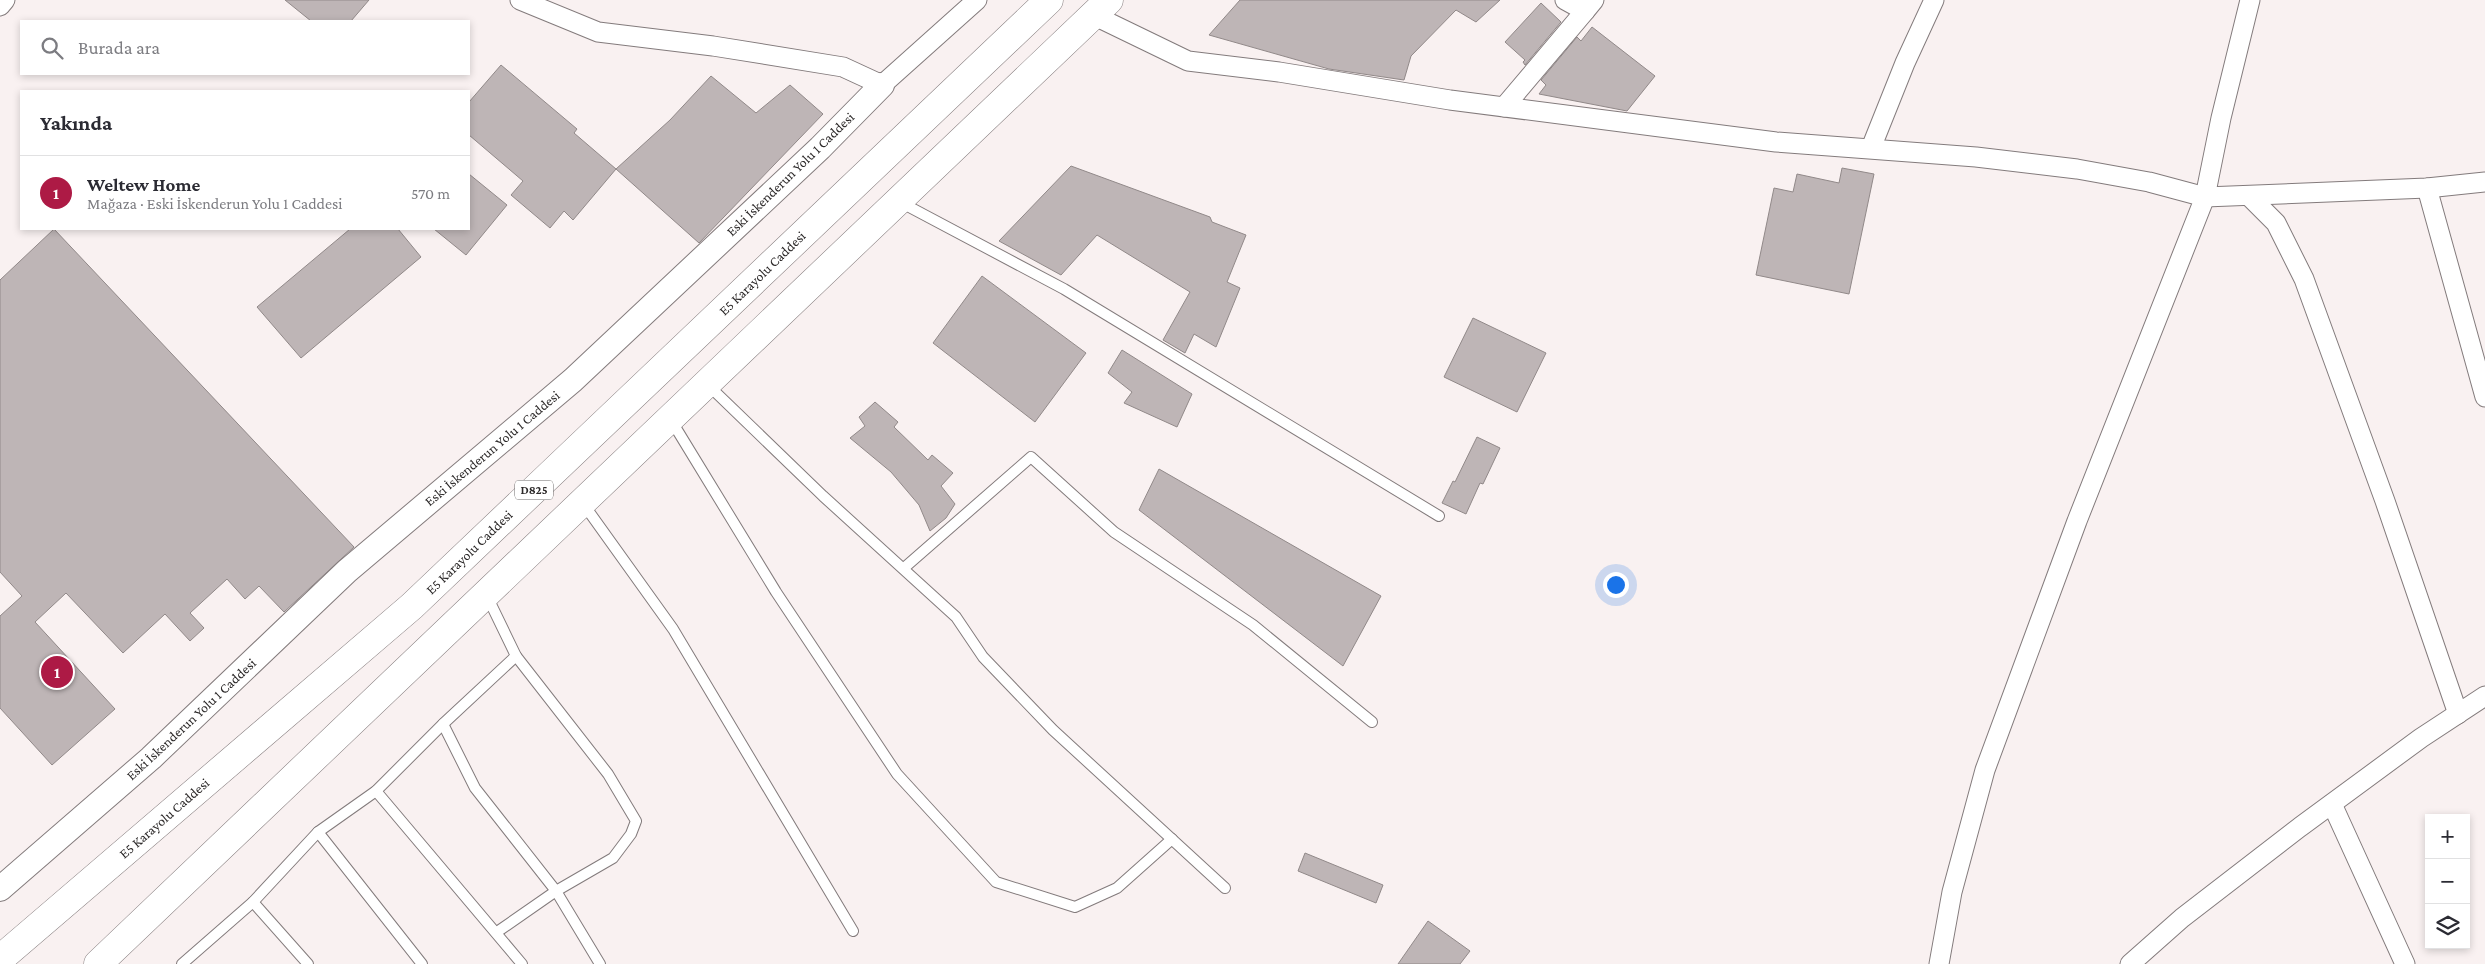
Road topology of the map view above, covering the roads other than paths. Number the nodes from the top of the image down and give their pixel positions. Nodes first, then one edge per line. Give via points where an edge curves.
1 (5, 0) edge
2 (520, 0) edge
3 (977, 0) edge
4 (1049, 0) edge
5 (1565, 0) edge
6 (1934, 0) edge
7 (2250, 0) edge
8 (0, 6) edge
9 (1590, 6) edge
10 (1102, 8) edge
11 (882, 85) junction
12 (1504, 107) junction
13 (1871, 148) junction
14 (2485, 182) edge
15 (2427, 188) junction
16 (2250, 196) junction
17 (2205, 197) junction
18 (898, 201) junction
19 (706, 383) junction
20 (2485, 397) edge
21 (670, 418) junction
22 (582, 502) junction
23 (1438, 516) dead end
24 (904, 568) junction
25 (485, 593) junction
26 (516, 656) junction
27 (2485, 696) edge
28 (2458, 714) junction
29 (1372, 722) dead end
30 (443, 724) junction
31 (376, 791) junction
32 (2332, 804) junction
33 (318, 832) junction
34 (1172, 839) junction
35 (1225, 888) dead end
36 (0, 889) edge
37 (556, 891) junction
38 (253, 902) junction
39 (853, 931) dead end
40 (497, 932) junction
41 (0, 959) edge
42 (98, 964) edge
43 (182, 964) edge
44 (308, 964) edge
45 (422, 964) edge
46 (522, 964) edge
47 (600, 964) edge
48 (1940, 964) edge
49 (2130, 964) edge
50 (2405, 964) edge

1 - 8 street
2 - 11 street via 598,32 843,67
3 - 11 street, Eski İskenderun Yolu 1 Caddesi
4 - 41 highway, E5 Karayolu Caddesi / D825 via 412,606
5 - 9 street
6 - 13 street
7 - 17 street via 2220,118
9 - 12 street
10 - 12 street via 1188,61
10 - 18 highway
11 - 36 street, Eski İskenderun Yolu 1 Caddesi via 820,148 573,380 347,571 151,758
12 - 13 street via 1776,142
13 - 17 street via 2077,169 2149,182
14 - 15 street
15 - 16 street
15 - 20 street
16 - 17 street
16 - 28 street via 2276,223 2304,279
17 - 48 street via 2077,520 1985,770 1952,892
18 - 19 highway
18 - 23 lane via 1064,289
19 - 21 highway
19 - 24 lane via 823,496
21 - 22 highway
21 - 34 lane via 776,592 897,774 996,882 1075,907 1117,888
22 - 25 highway
22 - 39 lane via 673,629
24 - 29 lane via 1030,457 1114,532 1254,625
24 - 34 lane via 956,617 983,657 1053,730
25 - 26 lane
25 - 42 highway
26 - 30 lane
26 - 37 lane via 608,774 636,821 631,834 613,858
27 - 28 street
28 - 32 street
30 - 31 lane
30 - 37 lane via 475,788
31 - 33 lane
31 - 40 lane
32 - 49 street via 2182,918
32 - 50 street
33 - 38 lane
33 - 45 lane
34 - 35 lane
37 - 40 lane
37 - 47 lane
38 - 43 lane
38 - 44 lane
40 - 46 lane

